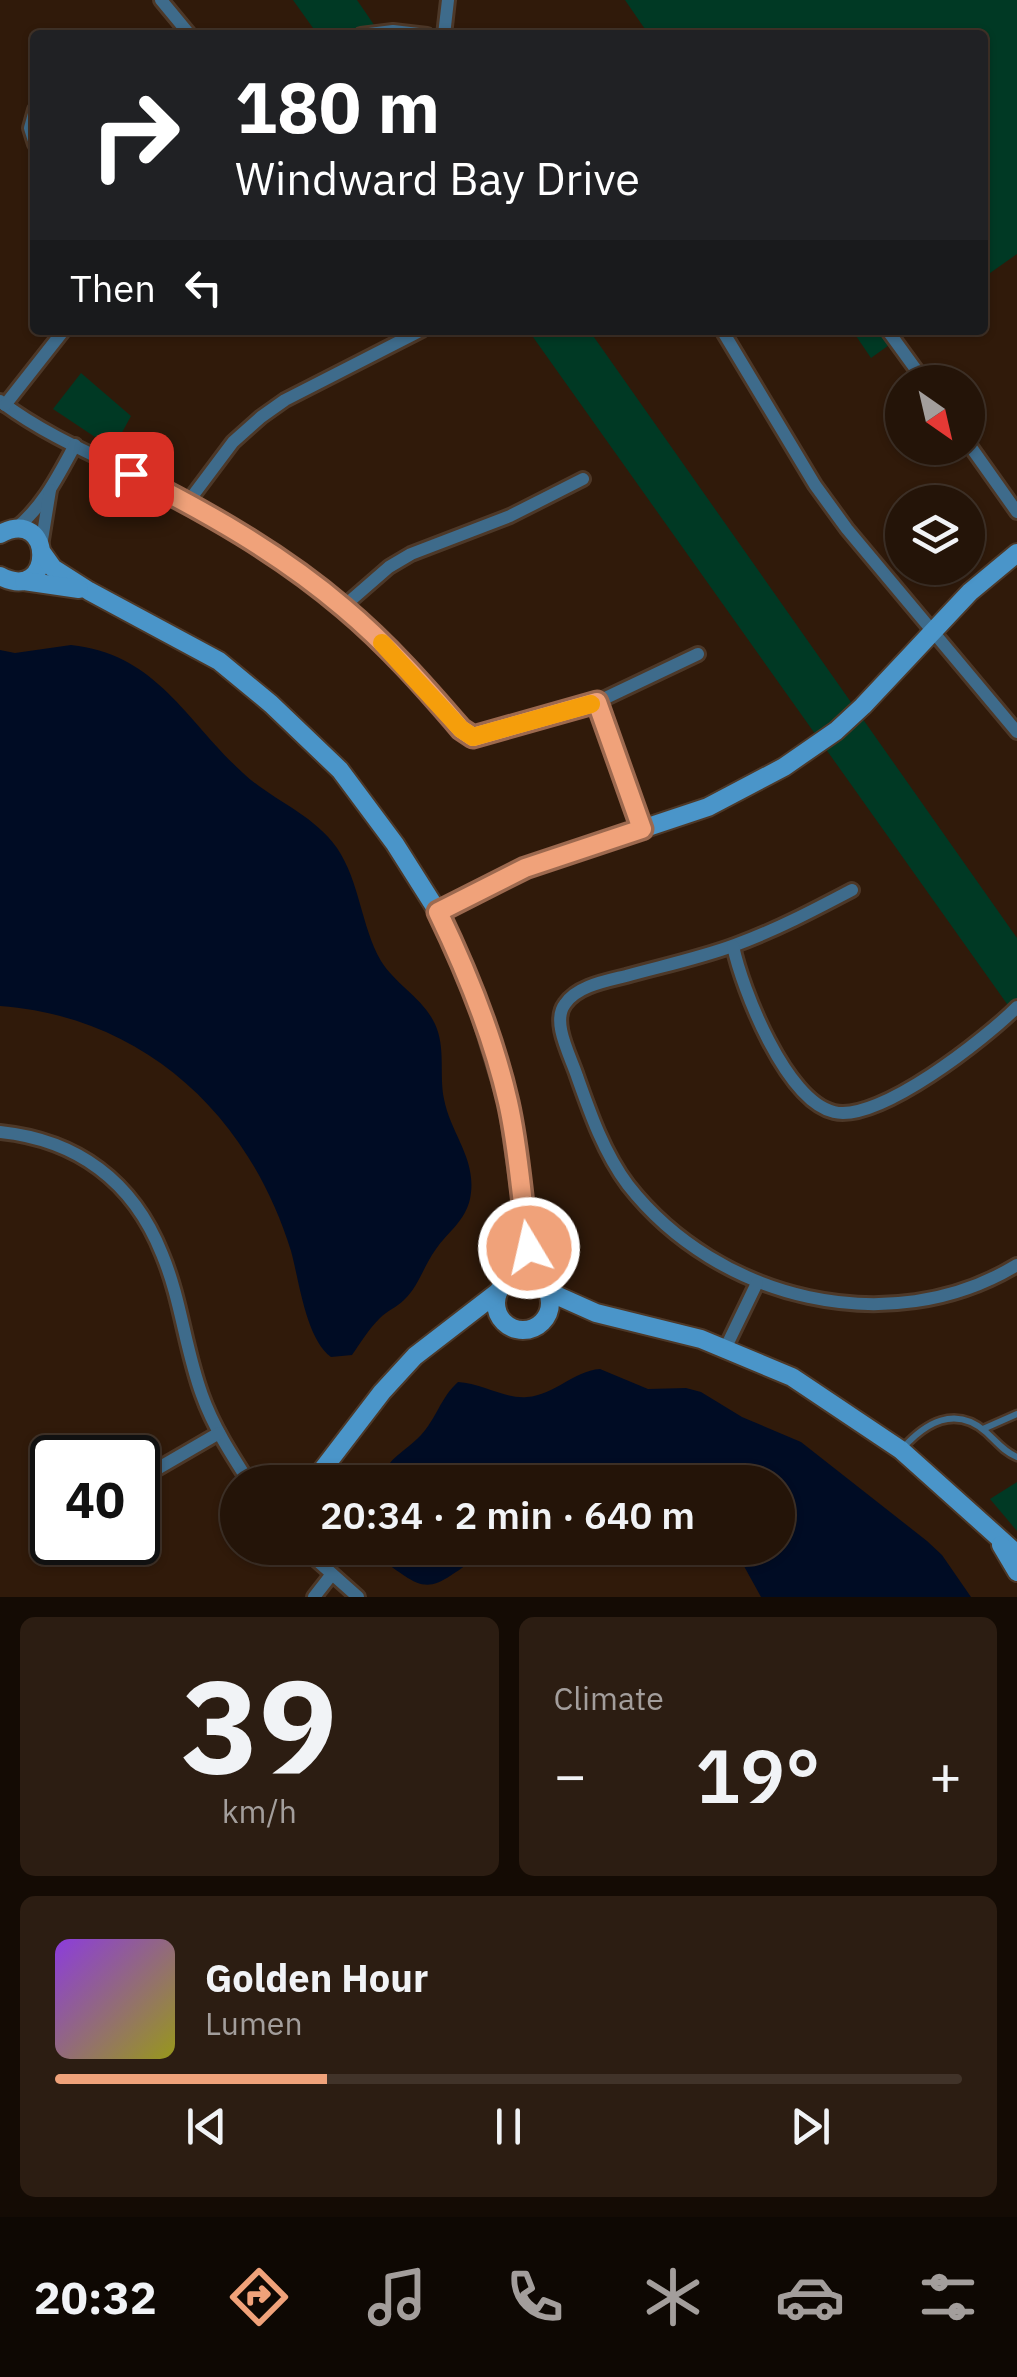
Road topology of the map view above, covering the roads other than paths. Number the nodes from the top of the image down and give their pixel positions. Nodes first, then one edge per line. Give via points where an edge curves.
1 (161, 0) edge
2 (448, 0) edge
3 (186, 30) edge
4 (445, 30) edge
5 (60, 335) edge
6 (412, 335) edge
7 (725, 335) edge
8 (891, 335) edge
9 (913, 365) edge
10 (2, 403) edge
11 (74, 445) junction
12 (984, 465) edge
13 (583, 478) dead end
14 (50, 490) junction
15 (188, 502) junction
16 (1017, 512) edge
17 (5, 530) edge
18 (42, 550) junction
19 (1017, 554) edge
20 (0, 576) edge
21 (24, 581) junction
22 (89, 590) junction
23 (343, 607) junction
24 (934, 630) junction
25 (698, 654) dead end
26 (597, 702) junction
27 (1017, 732) edge
28 (642, 829) junction
29 (852, 890) dead end
30 (438, 912) junction
31 (733, 946) junction
32 (1017, 1007) edge
33 (0, 1132) edge
34 (525, 1223) junction
35 (1017, 1265) edge
36 (757, 1283) junction
37 (504, 1286) junction
38 (543, 1286) junction
39 (596, 1313) junction
40 (545, 1321) junction
41 (505, 1324) junction
42 (448, 1331) junction
43 (725, 1349) junction
44 (1017, 1414) edge
45 (983, 1429) junction
46 (219, 1433) junction
47 (901, 1450) junction
48 (1017, 1457) edge
49 (239, 1465) edge
50 (326, 1465) edge
51 (160, 1467) edge
52 (996, 1536) junction
53 (1017, 1554) edge
54 (322, 1565) edge
55 (1017, 1572) edge
56 (332, 1574) junction
57 (314, 1597) edge
58 (358, 1597) edge

1 - 3 street
2 - 4 street
5 - 10 street
6 - 15 street via 260,417
7 - 24 street via 815,484
8 - 9 street
10 - 11 street
11 - 14 street
11 - 15 street
12 - 16 street
13 - 23 street via 510,516 411,554
14 - 17 street via 33,513
14 - 18 street
15 - 23 street
17 - 18 street via 31,533
18 - 21 street via 38,570
18 - 22 street via 53,568
19 - 24 street
20 - 21 street
21 - 22 street
22 - 30 street via 219,661 271,704 340,770
23 - 26 street via 473,737
24 - 27 street
24 - 28 street via 863,706 810,750 728,798
25 - 26 street
26 - 28 street
28 - 30 street via 525,868
29 - 31 street
30 - 34 street via 497,1063
31 - 32 street via 765,1038 812,1100 832,1112 868,1106 915,1085 955,1062
31 - 36 street via 583,989 561,1008 560,1026 590,1114 628,1185 696,1249
33 - 46 street via 71,1148 139,1210 163,1254 201,1394
34 - 37 street
34 - 38 street
35 - 36 street via 968,1288 875,1305 835,1303
36 - 43 street
37 - 38 street via 524,1276
37 - 41 street via 496,1309
37 - 42 street
38 - 39 street
38 - 40 street via 551,1307
39 - 40 street
39 - 43 street
40 - 41 street via 521,1330
41 - 42 street
42 - 50 street via 396,1376
43 - 47 street via 792,1377
44 - 45 lane
45 - 47 lane via 943,1418
45 - 48 lane
46 - 49 street
46 - 51 street
47 - 52 street
52 - 53 street
52 - 55 street
54 - 56 street
56 - 57 street
56 - 58 street

